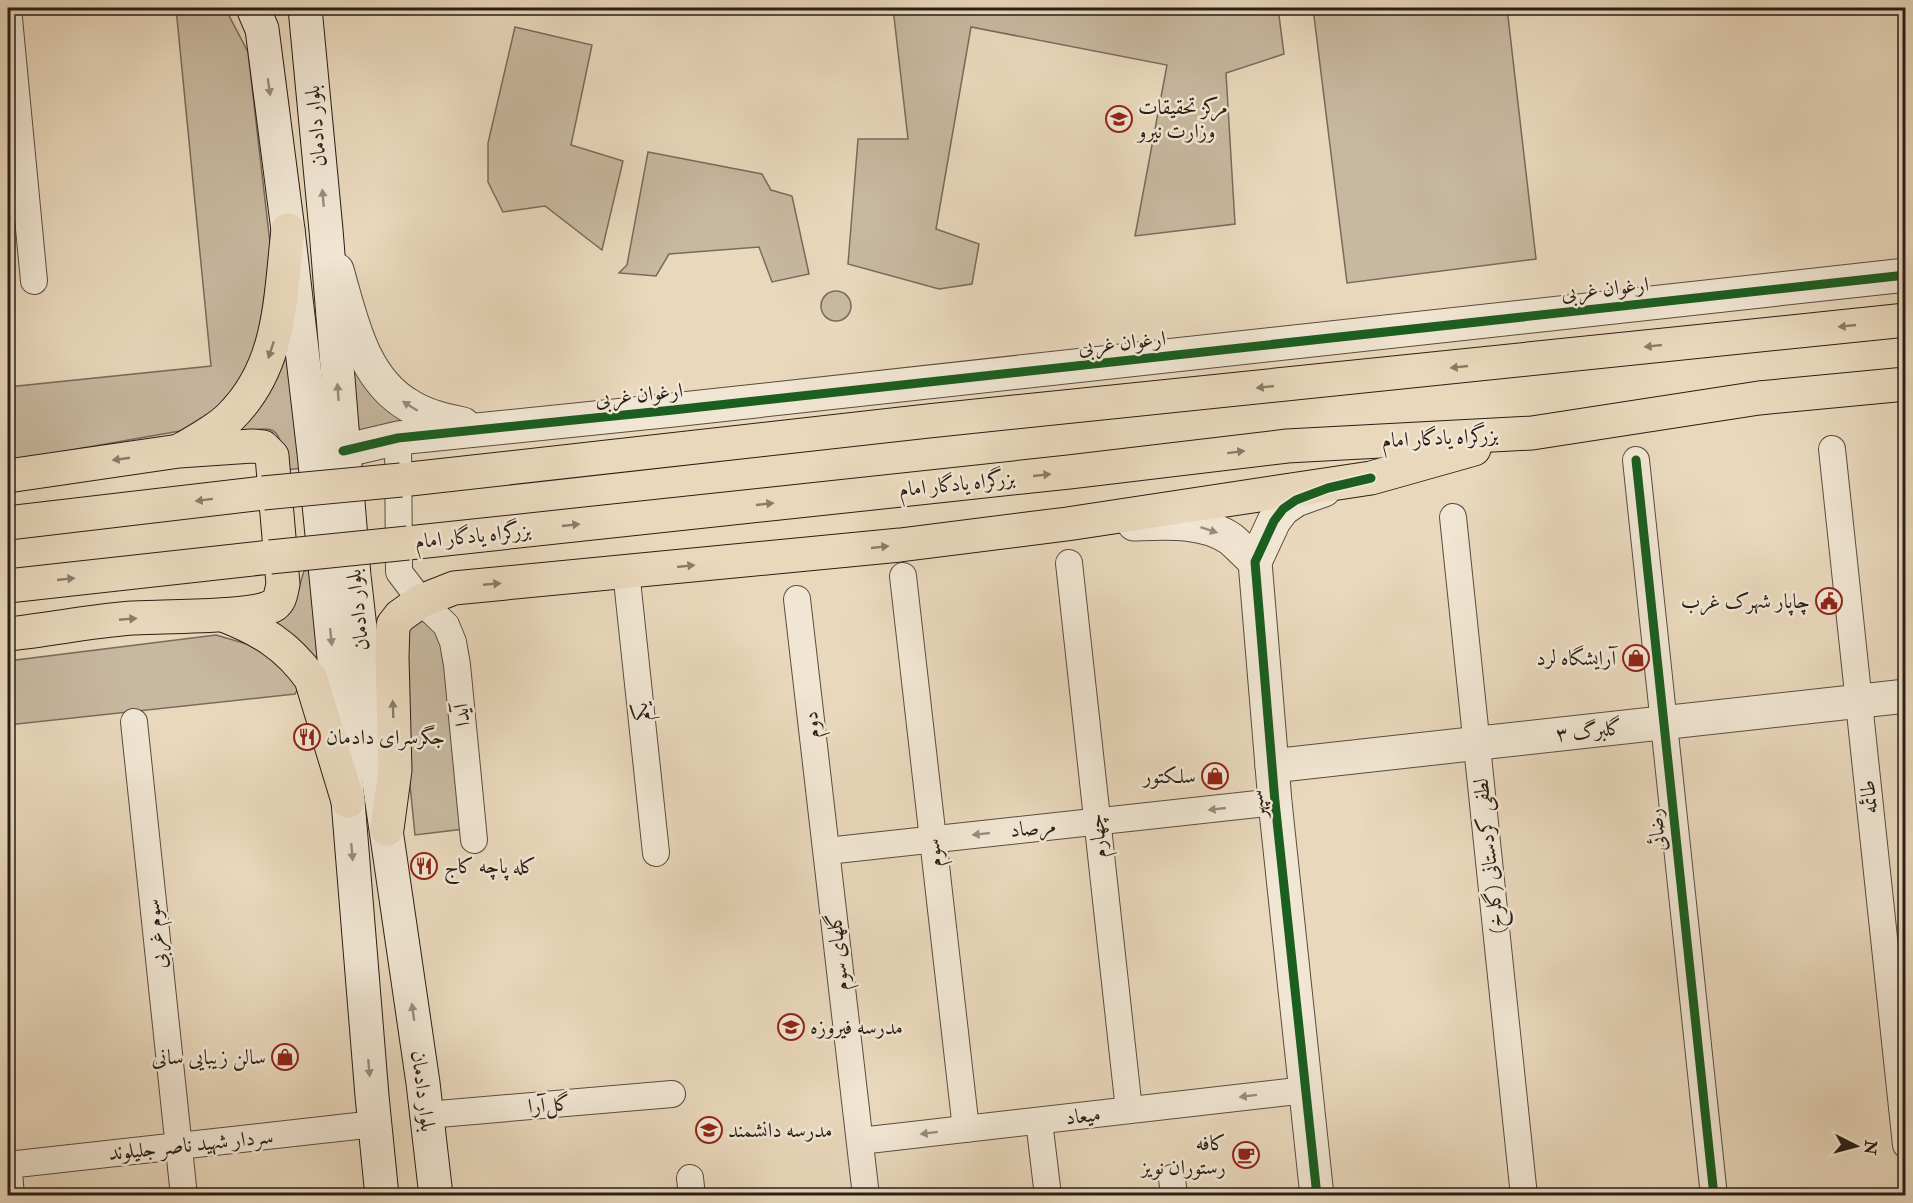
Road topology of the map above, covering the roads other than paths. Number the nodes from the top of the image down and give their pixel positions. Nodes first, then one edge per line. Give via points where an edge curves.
1 (8, 8) edge
2 (306, 14) edge
3 (257, 18) edge
4 (288, 230) junction
5 (326, 230) junction
6 (1905, 275) edge
7 (34, 281) dead end
8 (1905, 320) edge
9 (1905, 384) edge
10 (485, 429) junction
11 (1532, 433) junction
12 (398, 438) junction
13 (1832, 449) dead end
14 (179, 451) junction
15 (343, 451) junction
16 (1636, 460) dead end
17 (8, 476) edge
18 (1371, 478) junction
19 (1453, 517) dead end
20 (8, 523) edge
21 (1067, 524) junction
22 (1255, 562) junction
23 (1069, 563) dead end
24 (626, 572) junction
25 (903, 576) dead end
26 (8, 586) edge
27 (796, 599) dead end
28 (422, 601) junction
29 (223, 615) junction
30 (8, 634) edge
31 (1905, 696) edge
32 (1859, 701) junction
33 (134, 722) dead end
34 (1664, 723) junction
35 (1477, 744) junction
36 (1272, 766) junction
37 (348, 801) junction
38 (1275, 802) junction
39 (1096, 821) junction
40 (387, 830) junction
41 (932, 839) junction
42 (474, 840) dead end
43 (827, 851) junction
44 (656, 853) dead end
45 (1306, 1090) junction
46 (672, 1094) dead end
47 (1129, 1110) junction
48 (427, 1115) junction
49 (1039, 1121) junction
50 (375, 1124) junction
51 (966, 1129) junction
52 (860, 1142) junction
53 (1905, 1145) edge
54 (179, 1146) junction
55 (8, 1164) edge
56 (11, 1196) edge
57 (184, 1196) edge
58 (382, 1196) edge
59 (436, 1196) edge
60 (866, 1196) edge
61 (1048, 1196) edge
62 (1317, 1196) edge
63 (1524, 1196) edge
64 (1714, 1196) edge

1 - 7 street
2 - 3 street
5 -> 2 street, بلوار دادمان
3 -> 4 street, بلوار دادمان
4 -> 14 highway via 276,336 269,359 256,384 230,417
4 -> 37 street, بلوار دادمان
10 -> 5 street, ارغوان غربی via 436,418 408,406 384,385 352,324
15 -> 5 street, بلوار دادمان
6 - 10 street, ارغوان غربی
8 -> 20 highway, bridge via 928,421
9 - 11 highway, بزرگراه یادگار امام via 1759,398
10 - 12 street, ارغوان غربی
11 - 18 highway
26 -> 11 highway, بزرگراه یادگار امام, bridge via 1287,446
12 - 15 street, ارغوان غربی
12 - 28 street, آیدا via 399,572
13 - 32 street, طائمه
14 -> 17 highway
14 - 29 highway via 252,446 263,447 272,456 281,597 274,606
15 - 40 street, بلوار دادمان via 373,741
16 - 34 street, رضائی
18 - 21 highway
18 - 22 street, سپهر via 1328,488 1283,509
19 - 35 street, لطفی کردستانی (گلرخ)
21 -> 22 street via 1163,524 1210,529 1230,539
24 -> 21 highway
22 - 36 street, سپهر
23 - 39 street, چهارم
28 -> 24 highway via 454,588
24 - 44 street, یکم
25 - 41 street, سوم
27 - 43 street, دوم
40 -> 28 highway via 395,770 393,625
28 - 42 street, آیدا via 446,626 453,642
30 -> 29 highway via 130,618
29 - 37 highway via 256,628 281,645 311,679
31 - 32 street, گلبرگ ۳
32 - 34 street, گلبرگ ۳
32 - 53 street, طائمه
33 - 54 street, سوم غربی
34 - 35 street, گلبرگ ۳
34 - 64 street, رضائی
35 - 36 street, گلبرگ ۳
35 - 63 street, لطفی کردستانی (گلرخ)
36 - 38 street, سپهر
37 -> 50 street, بلوار دادمان
38 -> 39 street, مرصاد
38 - 45 street, سپهر
39 -> 41 street, مرصاد
39 - 47 street, چهارم
48 -> 40 street, بلوار دادمان
41 - 43 street, مرصاد
41 - 51 street, سوم
43 - 52 street, گلهای سوم
45 -> 47 street, میعاد
45 - 62 street, سپهر
46 - 48 street, گل‌آرا
47 - 49 street, میعاد
48 - 59 street, بلوار دادمان
49 - 51 street, میعاد
49 - 61 street
50 - 54 street, سردار شهید ناصر جلیلوند
50 - 58 street, بلوار دادمان
51 -> 52 street, میعاد
52 - 60 street, گلهای سوم
54 - 55 street, سردار شهید ناصر جلیلوند
54 - 57 street, سوم غربی
55 - 56 street

